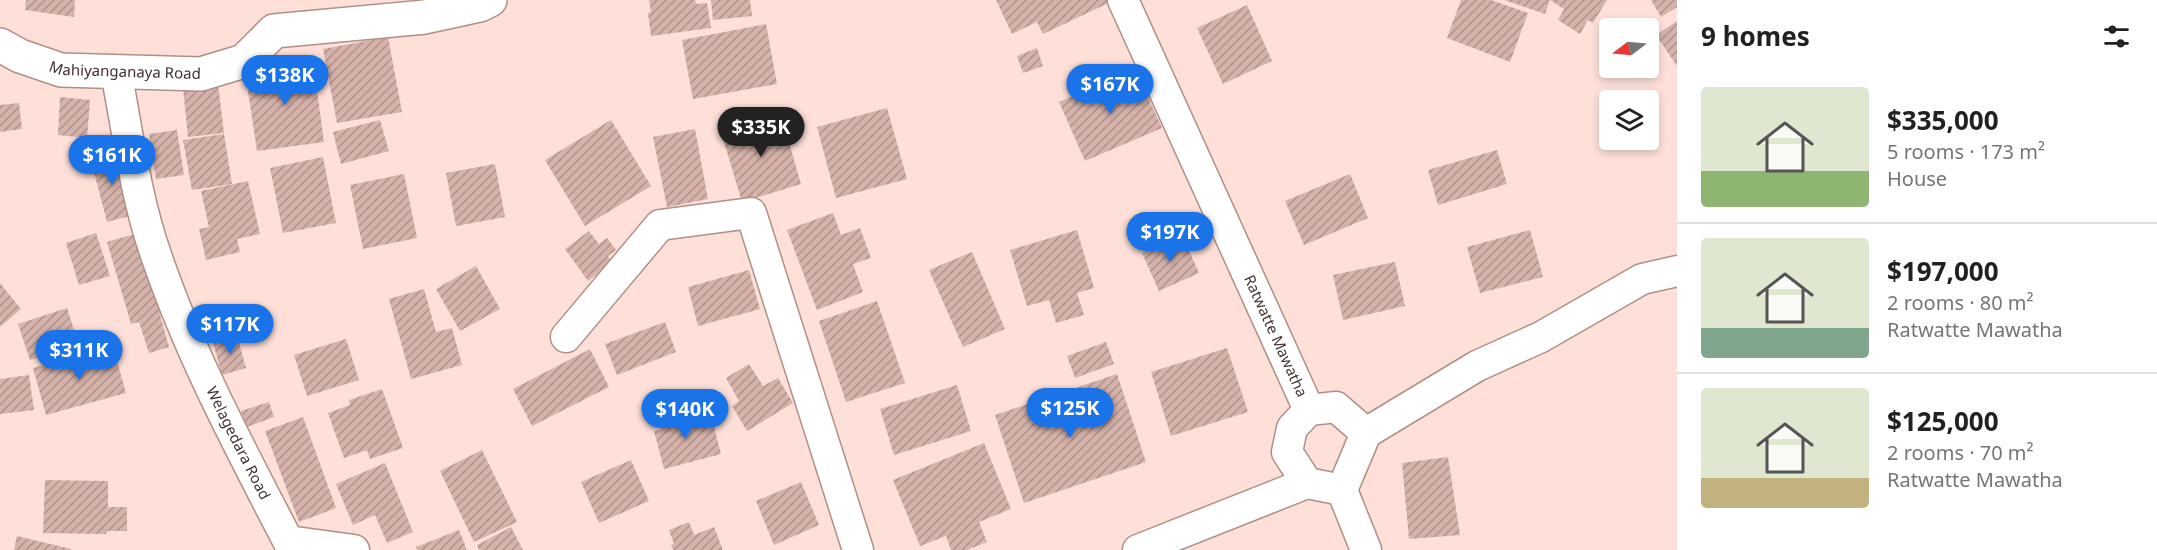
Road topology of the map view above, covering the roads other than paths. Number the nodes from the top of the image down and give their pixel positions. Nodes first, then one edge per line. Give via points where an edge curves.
1 (1123, 0) edge
2 (483, 2) edge
3 (0, 45) edge
4 (116, 72) junction
5 (1677, 271) edge
6 (566, 337) dead end
7 (1309, 411) junction
8 (1366, 433) junction
9 (1307, 483) junction
10 (1342, 490) junction
11 (354, 550) edge
12 (858, 550) edge
13 (1138, 550) edge
14 (1366, 550) edge

1 - 7 street, Ratwatte Mawatha
2 - 4 main road, Mahiyanganaya Road via 425,17 274,31 244,62 201,74
3 - 4 main road, Mahiyanganaya Road via 61,70
4 - 11 street, Welagedara Road via 136,185 156,255 209,388 288,541
5 - 8 street via 1642,279 1541,338 1477,366
6 - 12 street via 660,225 751,213
7 - 8 street via 1336,407
7 - 9 street via 1292,428 1287,452
8 - 10 street
9 - 10 street
9 - 13 street
10 - 14 street

